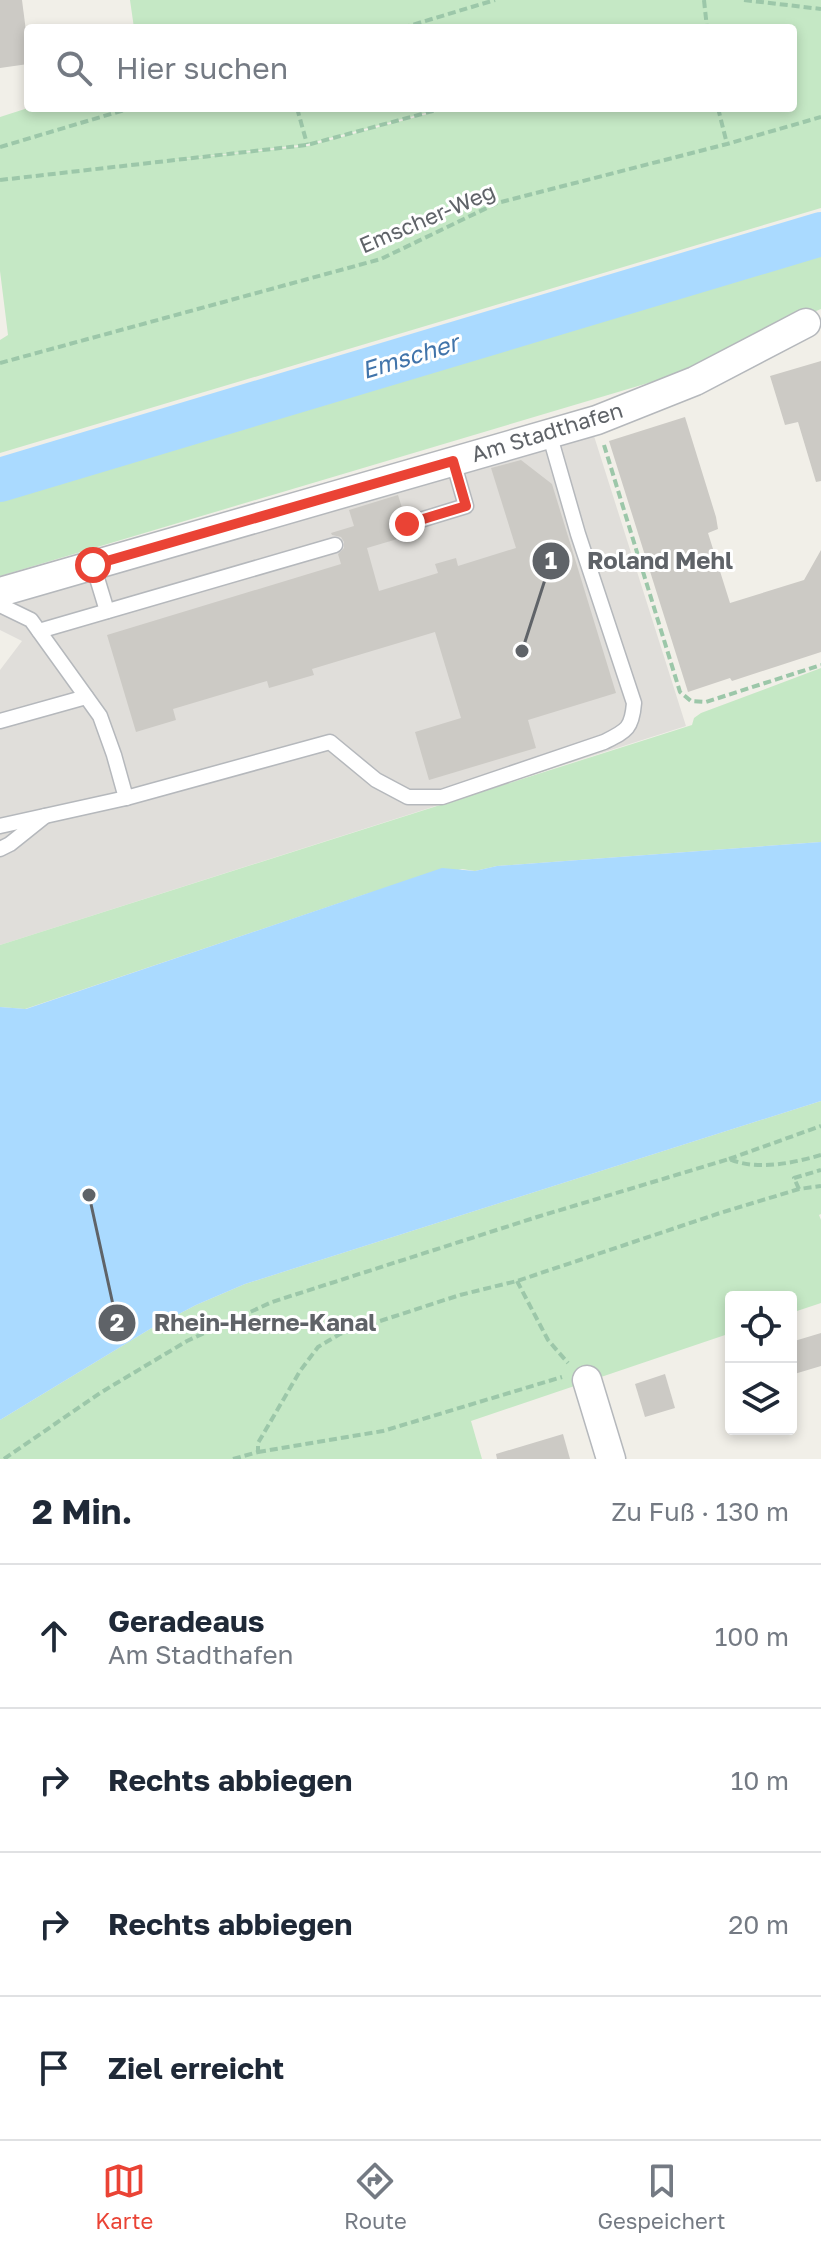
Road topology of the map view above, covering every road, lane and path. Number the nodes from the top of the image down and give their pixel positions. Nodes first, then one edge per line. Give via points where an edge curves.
1 (495, 0) edge
2 (704, 0) edge
3 (744, 0) edge
4 (821, 9) edge
5 (415, 24) edge
6 (707, 24) edge
7 (118, 112) edge
8 (298, 112) edge
9 (429, 112) edge
10 (719, 112) edge
11 (821, 117) edge
12 (727, 144) junction
13 (307, 145) junction
14 (0, 147) edge
15 (0, 180) edge
16 (814, 320) edge
17 (0, 363) edge
18 (597, 420) junction
19 (549, 433) junction
20 (453, 461) junction
21 (407, 524) dead end
22 (335, 545) dead end
23 (93, 565) junction
24 (0, 592) edge
25 (0, 605) edge
26 (107, 611) junction
27 (39, 631) junction
28 (821, 665) edge
29 (86, 697) junction
30 (0, 721) edge
31 (126, 798) junction
32 (47, 814) junction
33 (0, 826) edge
34 (0, 849) edge
35 (821, 1126) edge
36 (821, 1155) edge
37 (729, 1159) junction
38 (821, 1170) edge
39 (821, 1186) edge
40 (799, 1189) junction
41 (517, 1281) junction
42 (581, 1376) junction
43 (258, 1452) junction
44 (4, 1459) edge
45 (233, 1459) edge
46 (611, 1459) edge

1 - 5 path
2 - 6 path
3 - 4 path
7 - 14 path
8 - 13 path
9 - 13 path
10 - 12 path
11 - 12 path, Emscher-Weg
12 - 17 path, Emscher-Weg via 497,203 381,259
13 - 15 path
16 - 18 street, Am Stadthafen via 695,381
18 - 19 street, Am Stadthafen
18 - 28 path via 680,692 691,701 706,702
19 - 20 street, Am Stadthafen
19 - 31 lane via 634,703 627,731 442,797 408,797 376,780 330,742
20 - 21 lane via 466,506
20 - 23 street, Am Stadthafen
22 - 26 lane
23 - 24 street, Am Stadthafen
23 - 26 lane
25 - 27 lane via 31,620
26 - 27 lane
27 - 29 lane
29 - 30 lane
29 - 31 lane via 100,716
31 - 32 lane
32 - 33 lane
32 - 34 lane
35 - 37 path
36 - 37 path via 770,1164
37 - 44 path via 272,1302 187,1341
38 - 40 path via 794,1178
39 - 40 path
40 - 41 path
41 - 42 path via 548,1340
41 - 43 path via 387,1318 318,1347 258,1443
42 - 43 path via 383,1431
42 - 46 street
43 - 45 path

